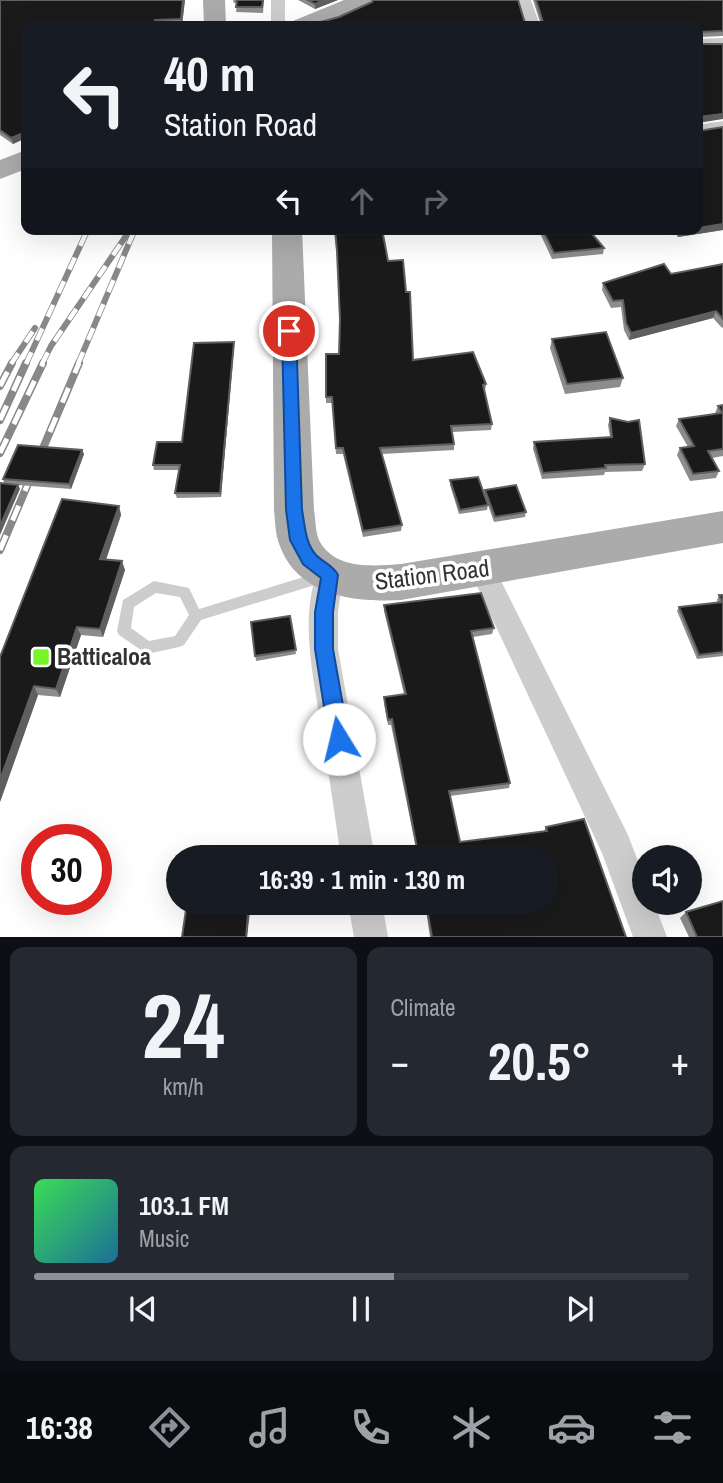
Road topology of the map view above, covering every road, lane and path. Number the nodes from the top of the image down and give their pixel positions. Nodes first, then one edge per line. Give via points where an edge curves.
1 (214, 0) edge
2 (278, 0) edge
3 (363, 0) edge
4 (524, 0) edge
5 (215, 21) edge
6 (277, 21) edge
7 (313, 21) edge
8 (531, 21) edge
9 (723, 43) edge
10 (703, 44) edge
11 (723, 127) edge
12 (703, 129) edge
13 (21, 160) edge
14 (0, 171) edge
15 (287, 235) edge
16 (723, 527) edge
17 (482, 569) junction
18 (330, 575) junction
19 (196, 616) junction
20 (356, 845) edge
21 (367, 915) edge
22 (371, 937) edge
23 (650, 937) edge

1 - 5 main road
2 - 6 street
3 - 7 main road
4 - 8 street
9 - 10 street
11 - 12 street
13 - 14 main road
15 - 18 main road, Station Road via 294,510 299,540 309,559
16 - 17 main road, Station Road
17 - 18 main road, Station Road via 371,584
17 - 23 street via 616,847
18 - 19 lane
18 - 20 street via 324,649
19 - 19 lane via 184,592 154,587 128,604 124,631 147,648 179,641
21 - 22 street

